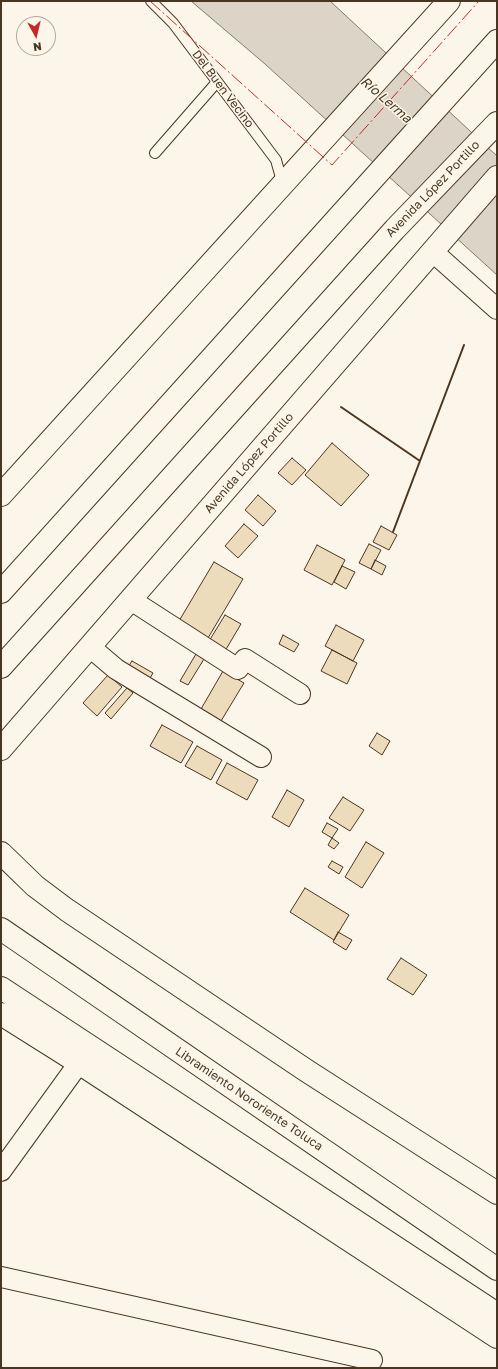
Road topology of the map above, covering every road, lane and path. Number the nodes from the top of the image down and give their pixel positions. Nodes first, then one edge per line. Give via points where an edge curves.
1 (151, 1) edge
2 (449, 1) edge
3 (497, 41) edge
4 (217, 82) junction
5 (497, 122) edge
6 (155, 153) dead end
7 (497, 177) edge
8 (283, 185) junction
9 (432, 251) junction
10 (497, 310) edge
11 (1, 495) edge
12 (1, 592) edge
13 (131, 600) junction
14 (90, 647) junction
15 (1, 667) edge
16 (300, 694) dead end
17 (1, 749) edge
18 (261, 757) dead end
19 (1, 853) edge
20 (1, 930) edge
21 (1, 988) edge
22 (1, 1014) edge
23 (80, 1063) junction
24 (1, 1171) edge
25 (497, 1193) edge
26 (497, 1269) edge
27 (1, 1277) edge
28 (497, 1314) edge
29 (497, 1337) edge
30 (372, 1360) dead end

1 - 4 lane, Del Buen Vecino via 173,23
2 - 8 main road
3 - 12 main road
4 - 6 lane
4 - 8 lane, Del Buen Vecino via 276,160
5 - 15 main road, Avenida López Portillo via 394,229
7 - 9 main road, Avenida López Portillo
8 - 11 main road
9 - 10 street
9 - 13 main road, Avenida López Portillo
13 - 14 main road, Avenida López Portillo
13 - 16 street via 238,669 245,659
14 - 17 main road, Avenida López Portillo
14 - 18 street via 116,669
19 - 25 main road via 35,886 67,910 307,1071
20 - 26 main road, Libramiento Nororiente Toluca
21 - 28 main road
22 - 23 main road
23 - 24 street
23 - 29 main road
27 - 30 street

